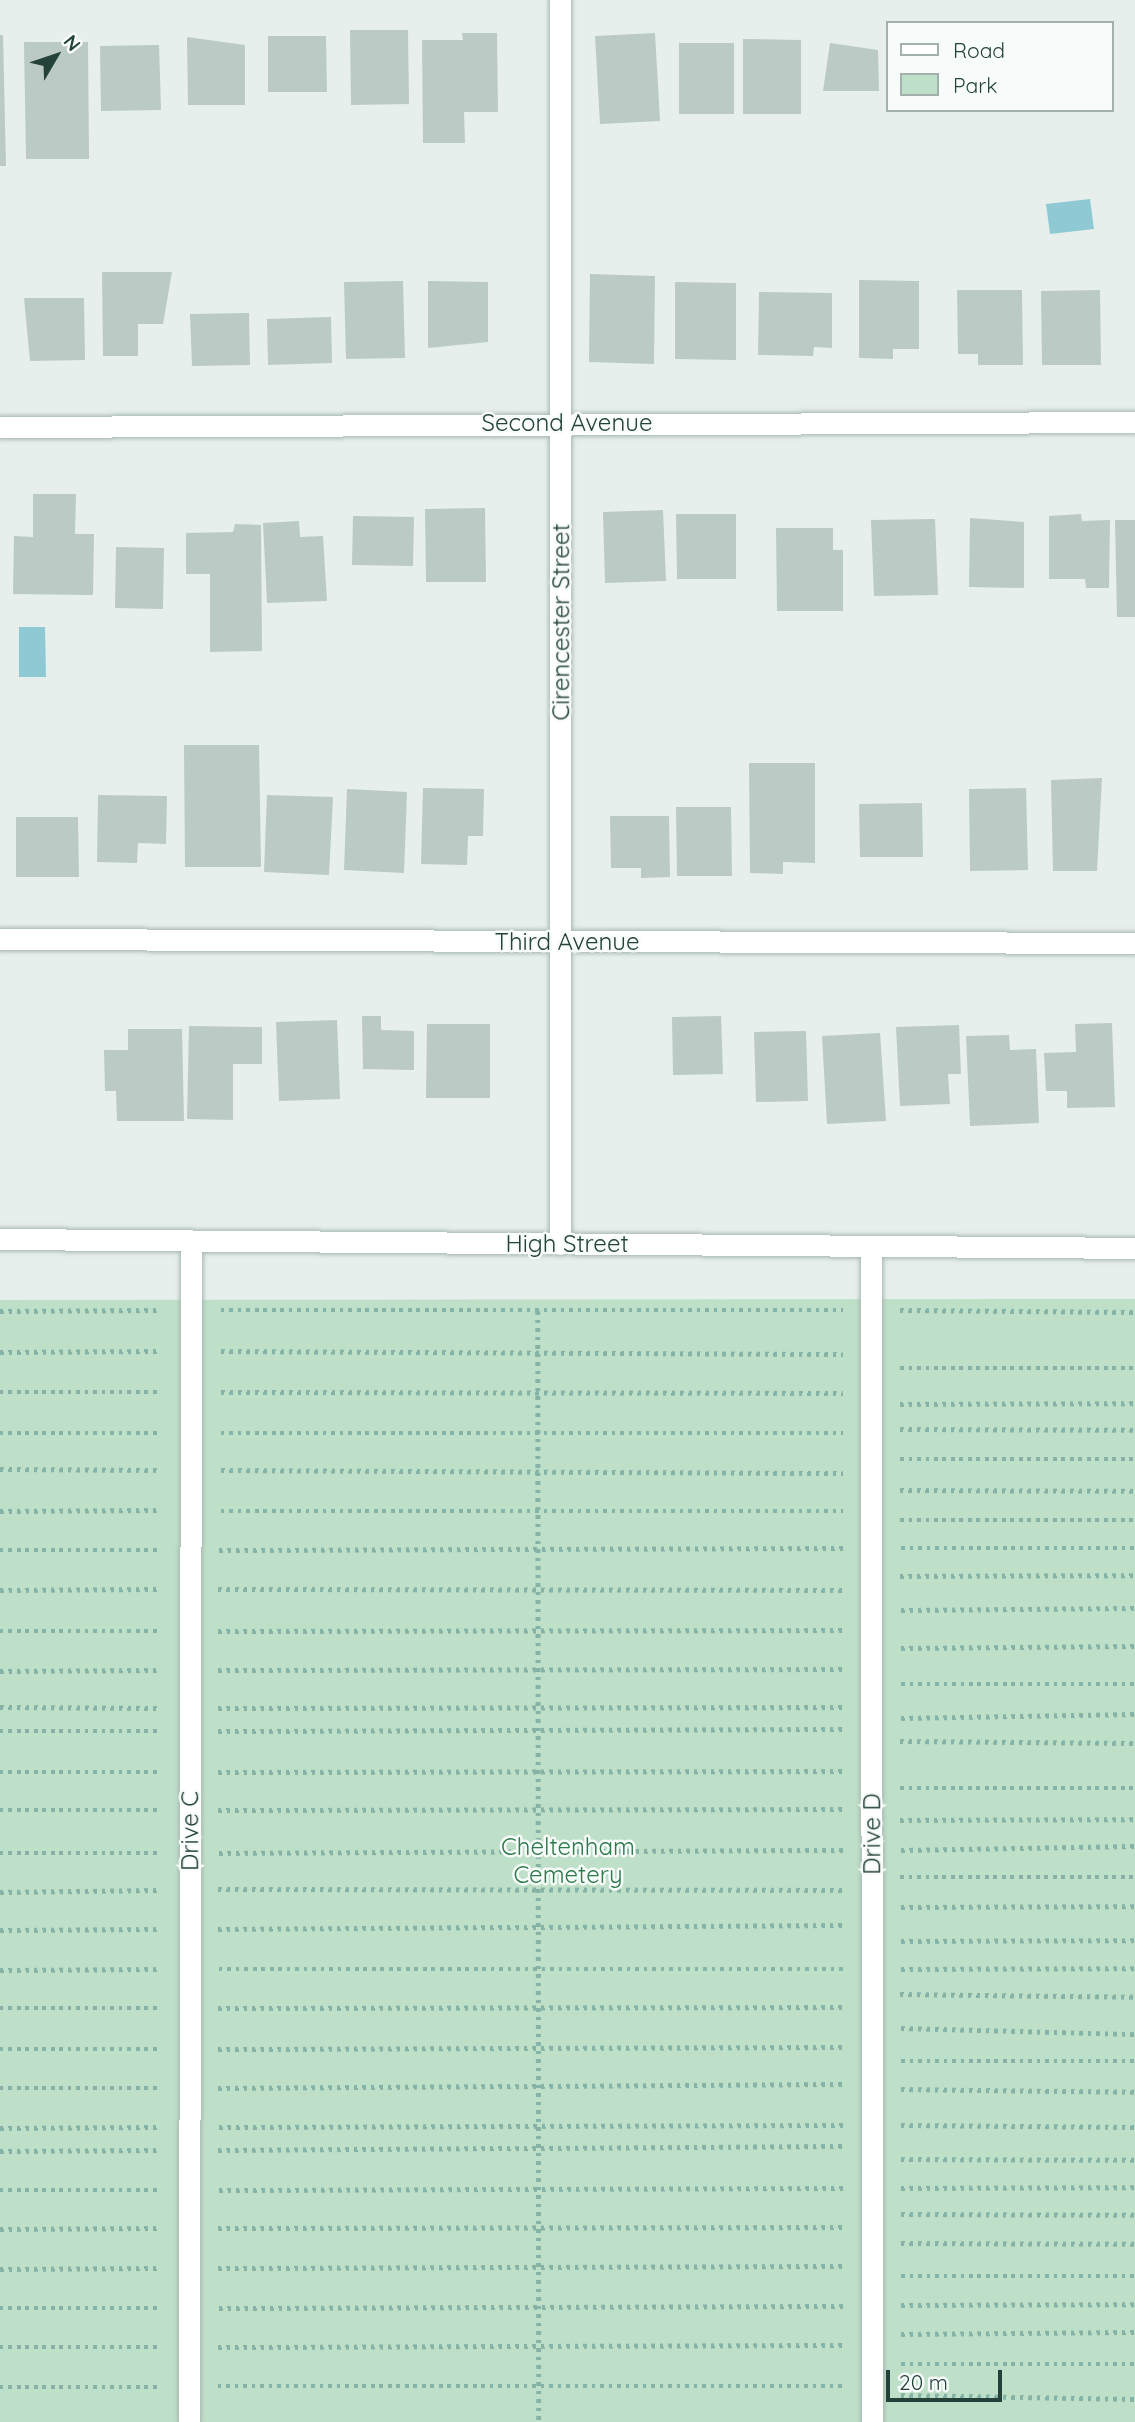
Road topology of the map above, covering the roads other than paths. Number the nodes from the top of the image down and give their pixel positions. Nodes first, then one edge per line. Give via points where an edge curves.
1 (560, 0) edge
2 (562, 422) junction
3 (1135, 422) edge
4 (0, 427) edge
5 (0, 939) edge
6 (559, 942) junction
7 (1135, 943) edge
8 (0, 1239) edge
9 (191, 1241) junction
10 (560, 1244) junction
11 (871, 1246) junction
12 (1135, 1248) edge
13 (189, 2422) edge
14 (872, 2422) edge

1 - 2 street, Cirencester Street
2 - 3 street, Second Avenue
2 - 4 street, Second Avenue
2 - 6 street, Cirencester Street
5 - 6 street, Third Avenue
6 - 7 street, Third Avenue
6 - 10 street, Cirencester Street
8 - 9 street, High Street
9 - 10 street, High Street
9 - 13 street, Drive C
10 - 11 street, High Street
11 - 12 street, High Street
11 - 14 street, Drive D

